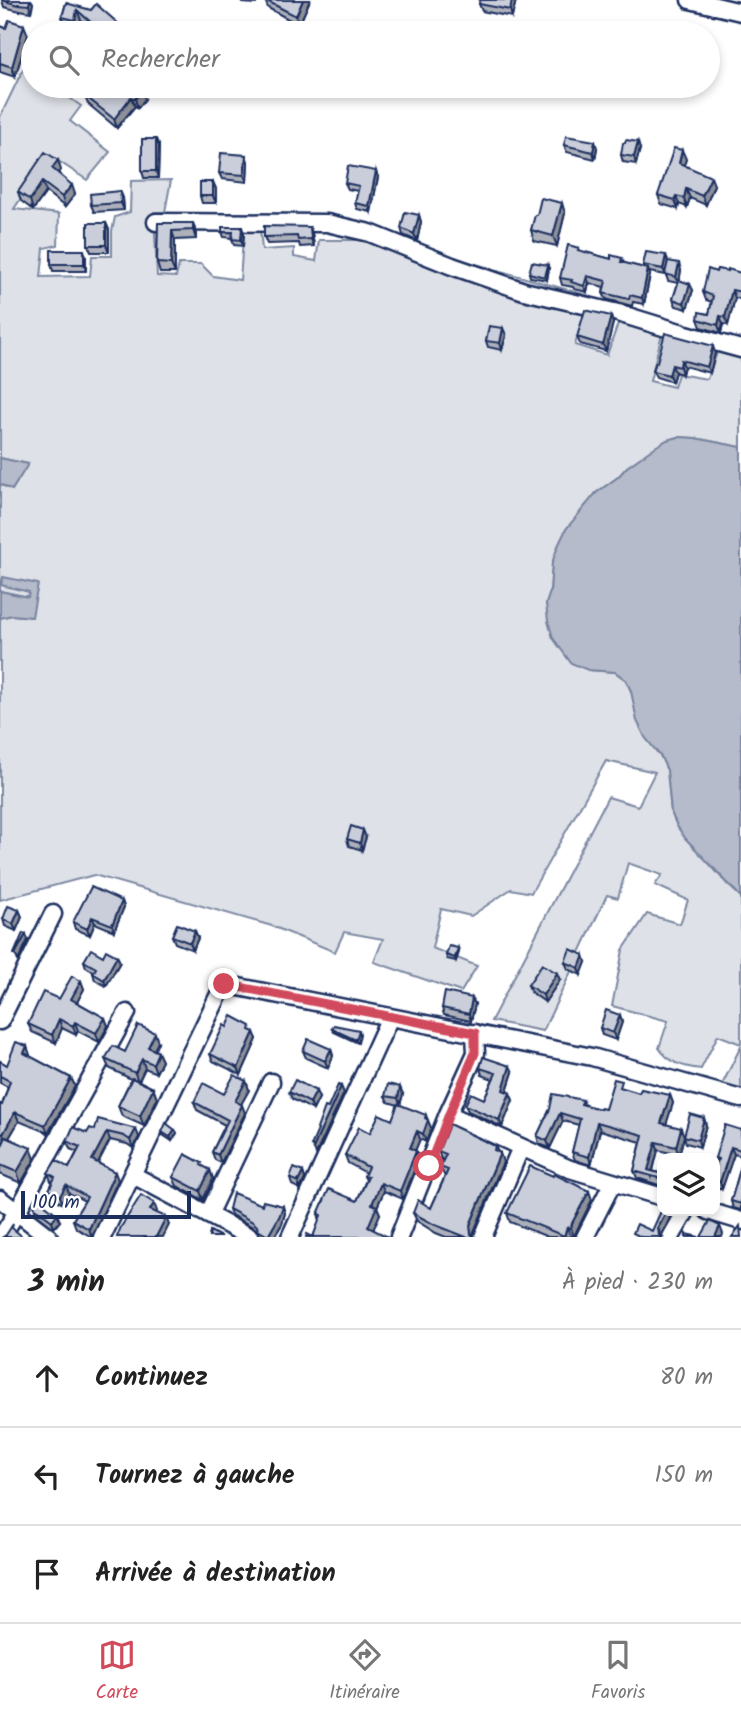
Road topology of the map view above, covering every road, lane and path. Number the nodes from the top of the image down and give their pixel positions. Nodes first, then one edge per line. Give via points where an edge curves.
1 (690, 0) edge
2 (741, 12) edge
3 (156, 222) edge
4 (741, 349) edge
5 (52, 914) dead end
6 (127, 1013) dead end
7 (390, 1017) junction
8 (0, 1020) edge
9 (475, 1033) junction
10 (271, 1082) dead end
11 (741, 1100) edge
12 (449, 1114) junction
13 (521, 1147) junction
14 (132, 1175) junction
15 (613, 1182) junction
16 (657, 1195) edge
17 (0, 1199) edge
18 (17, 1212) junction
19 (208, 1215) junction
20 (720, 1215) edge
21 (683, 1216) edge
22 (741, 1221) edge
23 (1, 1237) edge
24 (49, 1237) edge
25 (102, 1237) edge
26 (250, 1237) edge
27 (290, 1237) edge
28 (399, 1237) edge
29 (483, 1237) edge
30 (585, 1237) edge
31 (671, 1237) edge

1 - 2 street
3 - 4 street via 327,223 370,233 524,291
5 - 8 street
6 - 18 street
7 - 9 street
7 - 14 street via 224,984
7 - 27 street
9 - 11 street via 592,1056
9 - 12 street via 475,1053
10 - 19 street
12 - 13 street
12 - 28 street
13 - 15 street
13 - 29 street
14 - 19 street
14 - 25 street
15 - 16 street
15 - 30 street
17 - 18 street
18 - 23 street
18 - 24 street
19 - 26 street
20 - 22 street
21 - 31 street

